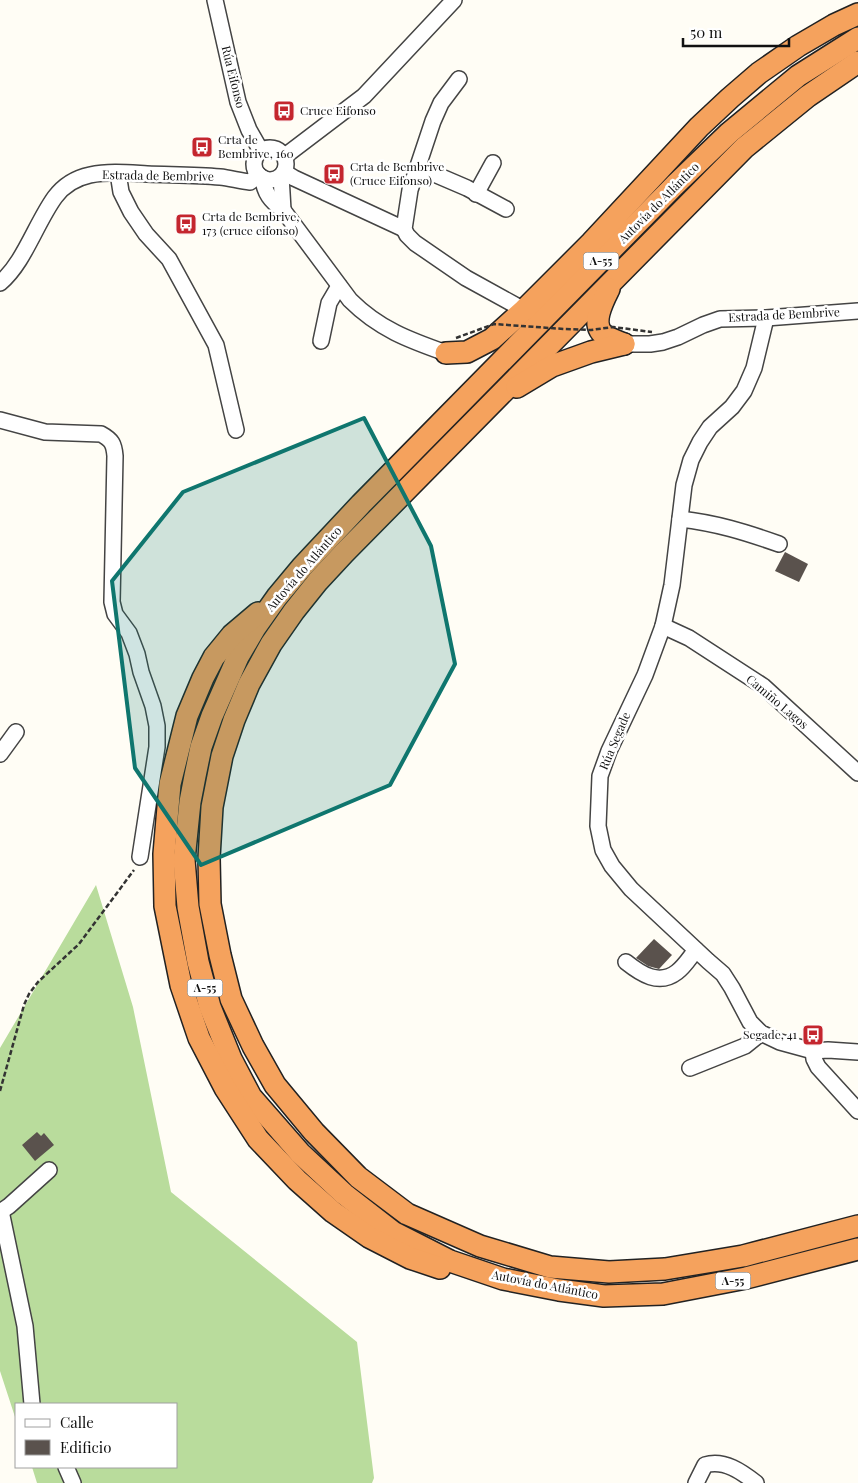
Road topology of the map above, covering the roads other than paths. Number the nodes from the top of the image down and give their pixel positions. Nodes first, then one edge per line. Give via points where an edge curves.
1 (215, 0) edge
2 (454, 0) edge
3 (858, 14) edge
4 (858, 38) edge
5 (858, 62) edge
6 (459, 79) dead end
7 (258, 156) junction
8 (285, 156) junction
9 (493, 163) dead end
10 (418, 167) junction
11 (118, 173) junction
12 (283, 174) junction
13 (222, 177) junction
14 (261, 177) junction
15 (476, 194) junction
16 (283, 210) junction
17 (506, 210) dead end
18 (404, 229) junction
19 (613, 279) junction
20 (0, 283) edge
21 (339, 286) junction
22 (524, 310) junction
23 (858, 311) edge
24 (766, 318) junction
25 (321, 341) dead end
26 (624, 344) junction
27 (451, 346) joint
28 (493, 401) junction
29 (0, 420) edge
30 (236, 430) dead end
31 (680, 519) junction
32 (779, 544) dead end
33 (663, 626) junction
34 (16, 732) dead end
35 (0, 754) edge
36 (858, 773) edge
37 (140, 857) road end
38 (696, 950) junction
39 (626, 962) dead end
40 (761, 1033) junction
41 (813, 1052) junction
42 (858, 1052) edge
43 (690, 1068) dead end
44 (858, 1111) edge
45 (49, 1170) dead end
46 (1, 1212) edge
47 (858, 1226) edge
48 (858, 1249) edge
49 (858, 1260) edge
50 (796, 1265) junction
51 (32, 1403) edge
52 (66, 1468) edge
53 (72, 1483) edge
54 (696, 1483) edge
55 (756, 1483) edge

1 - 7 street, Rúa Eifonso via 238,102
2 - 8 street via 364,96
3 - 22 highway via 798,46 730,98
4 - 50 highway, Autovía do Atlántico / A-55 via 798,76 729,133 361,504 277,597 232,635 214,657 187,716 170,784 164,854 165,906 181,985 199,1038 225,1088 258,1139 297,1180 333,1212 369,1237 435,1267 604,1296 663,1294
5 - 19 highway, Autovía do Atlántico / A-55 via 808,96 744,148
6 - 10 street via 433,121
7 - 8 street via 267,148 274,148
7 - 13 street, Estrada de Bembrive via 245,170
7 - 14 street via 254,166
8 - 12 street
9 - 15 street
10 - 15 street
10 - 18 street via 410,190
11 - 13 street, Estrada de Bembrive
11 - 20 street, Estrada de Bembrive via 91,175 65,186 46,210 15,267
11 - 30 street via 120,192 131,212 169,259 216,345
12 - 14 street via 272,180
12 - 16 street
12 - 18 street
13 - 14 street, Estrada de Bembrive via 250,182
14 - 16 street via 268,196
15 - 17 street
16 - 21 street
18 - 22 street via 415,243 466,278
19 - 26 highway via 602,303 598,327 602,333
19 - 28 highway, Autovía do Atlántico / A-55
21 - 25 street via 329,303
21 - 27 street via 360,310 384,328 412,341
22 - 27 highway via 492,339 467,352
23 - 24 street, Estrada de Bembrive
24 - 26 street, Estrada de Bembrive via 720,319 663,342
24 - 31 street, Rúa Segade via 754,368 744,390 732,407 710,427 691,460
26 - 28 highway via 552,366
28 - 47 highway, Autovía do Atlántico / A-55 via 318,581 271,644 249,684 222,756 212,807 209,858 210,904 231,999 275,1084 314,1132 358,1177 407,1214 480,1246 550,1267 609,1272 665,1269 743,1256
29 - 37 street via 44,432 101,434 114,446 112,602 137,654 157,726 157,747
31 - 32 street via 738,529
31 - 33 street, Rúa Segade
33 - 36 street, Camiño Lagos via 689,638 763,686
33 - 38 street, Rúa Segade via 645,674 608,751 600,776 598,826 603,850 612,866
34 - 35 street
38 - 39 street via 677,973 665,978 642,974
38 - 40 street, Rúa Segade via 723,974 750,1022
40 - 41 street, Rúa Segade
40 - 43 street via 745,1046
41 - 42 street, Rúa Segade
41 - 44 street via 818,1067
45 - 46 street
46 - 51 street via 25,1326
48 - 50 highway, Autovía do Atlántico / A-55
49 - 50 highway
52 - 53 street
54 - 55 street via 705,1465 713,1462 728,1465

